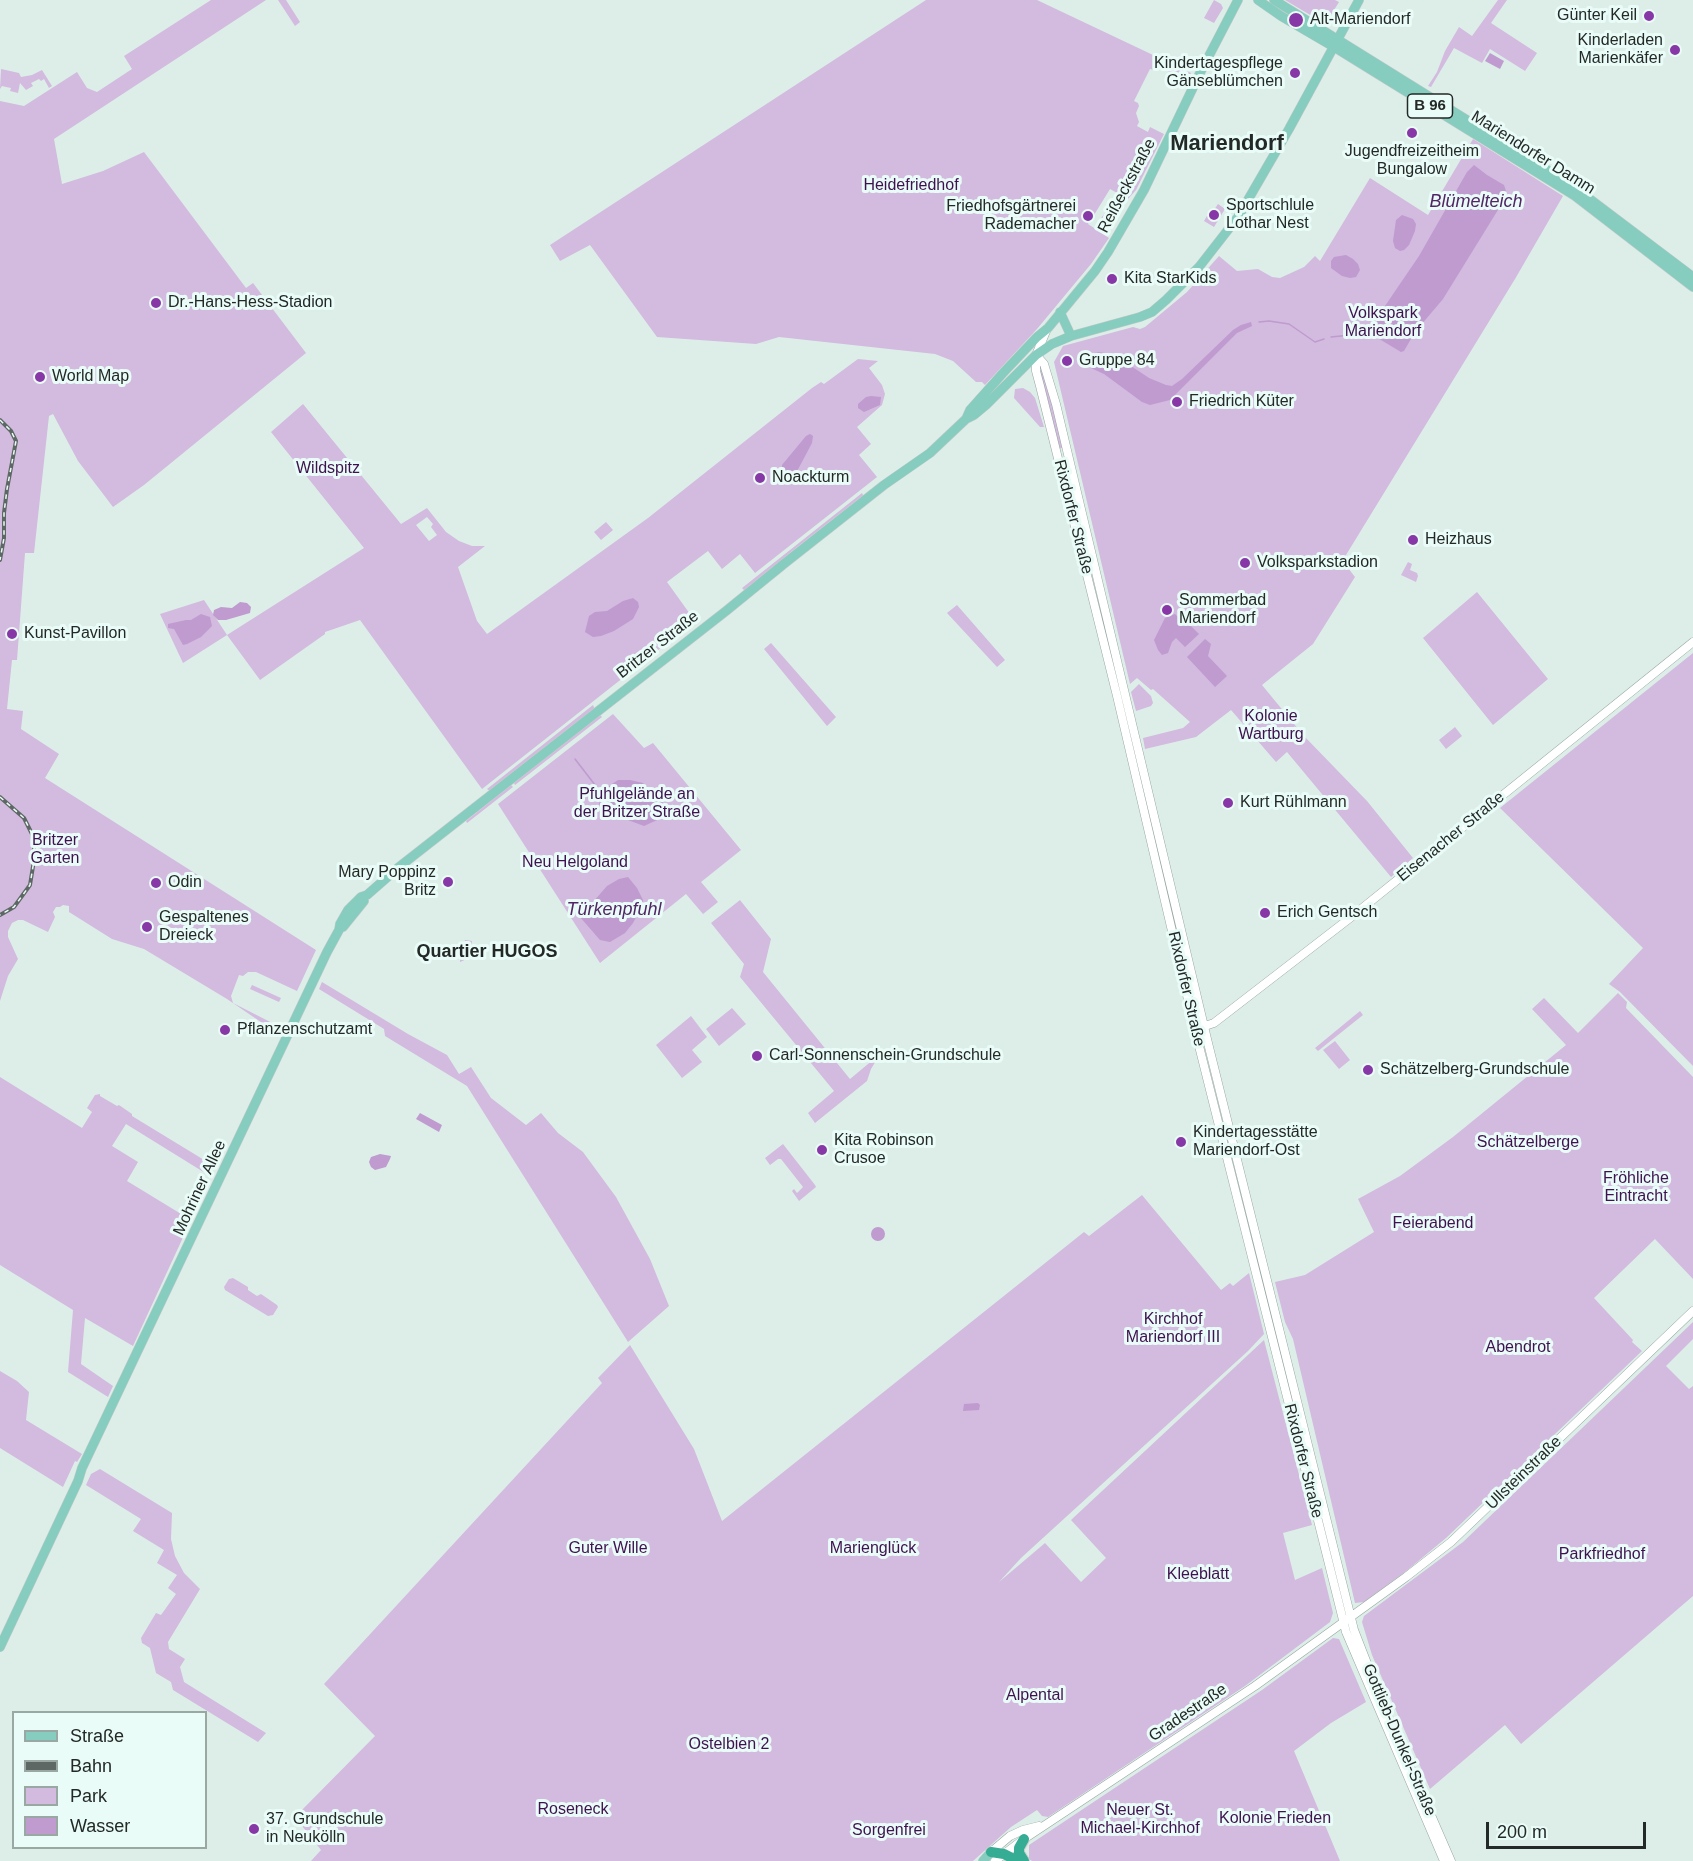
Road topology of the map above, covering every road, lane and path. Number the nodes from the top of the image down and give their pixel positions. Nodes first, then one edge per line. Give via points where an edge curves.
1 (1238, 0) edge
2 (1258, 0) edge
3 (1274, 0) edge
4 (1359, 0) edge
5 (1336, 43) junction
6 (1693, 277) edge
7 (1693, 287) edge
8 (1060, 312) junction
9 (1048, 328) junction
10 (1071, 336) junction
11 (1036, 355) junction
12 (1018, 357) junction
13 (966, 419) junction
14 (1069, 454) junction
15 (1058, 456) junction
16 (1693, 642) edge
17 (339, 930) joint
18 (1199, 1004) junction
19 (1190, 1006) junction
20 (1205, 1026) junction
21 (1270, 1290) junction
22 (1261, 1293) junction
23 (1693, 1311) edge
24 (1351, 1617) junction
25 (1343, 1622) junction
26 (0, 1647) edge
27 (1046, 1824) junction
28 (1024, 1839) junction
29 (997, 1856) edge
30 (983, 1861) edge
31 (1018, 1861) edge
32 (1024, 1861) edge
33 (1444, 1861) edge
34 (1451, 1861) edge

1 - 8 main road, Reißeckstraße via 1133,211 1095,271
2 - 5 main road, Mariendorfer Damm / B 96
3 - 5 main road, Mariendorfer Damm / B 96
4 - 5 main road
5 - 6 main road, Mariendorfer Damm / B 96 via 1570,184
5 - 7 main road, Mariendorfer Damm / B 96 via 1575,196
5 - 10 main road via 1233,224 1199,267 1152,312
8 - 9 main road, Britzer Straße
8 - 10 main road
9 - 11 street
9 - 12 main road, Britzer Straße
10 - 11 main road, Britzer Straße
11 - 12 street, Britzer Straße
11 - 13 main road, Britzer Straße via 987,405
11 - 14 street, Rixdorfer Straße via 1050,382
11 - 15 street, Rixdorfer Straße via 1037,374
12 - 13 main road, Britzer Straße
13 - 17 main road, Britzer Straße via 930,453 884,485 361,897 348,910
14 - 15 street
14 - 18 street, Rixdorfer Straße
15 - 19 street, Rixdorfer Straße
16 - 20 street, Eisenacher Straße via 1334,931 1216,1022
17 - 26 main road, Mohriner Allee
18 - 19 street
18 - 20 street, Rixdorfer Straße
19 - 22 street, Rixdorfer Straße
20 - 21 street, Rixdorfer Straße
21 - 22 street
21 - 24 street, Rixdorfer Straße
22 - 25 street, Rixdorfer Straße
23 - 24 street, Ullsteinstraße via 1458,1537
24 - 25 street, Ullsteinstraße
24 - 34 street, Gottlieb-Dunkel-Straße via 1364,1659
25 - 27 street, Gradestraße via 1209,1717
25 - 33 street, Gottlieb-Dunkel-Straße
27 - 28 street, Gradestraße
27 - 29 street, Gradestraße via 1016,1833
28 - 29 street, Gradestraße
28 - 32 highway via 1019,1853
29 - 30 main road, Gradestraße
29 - 31 highway

